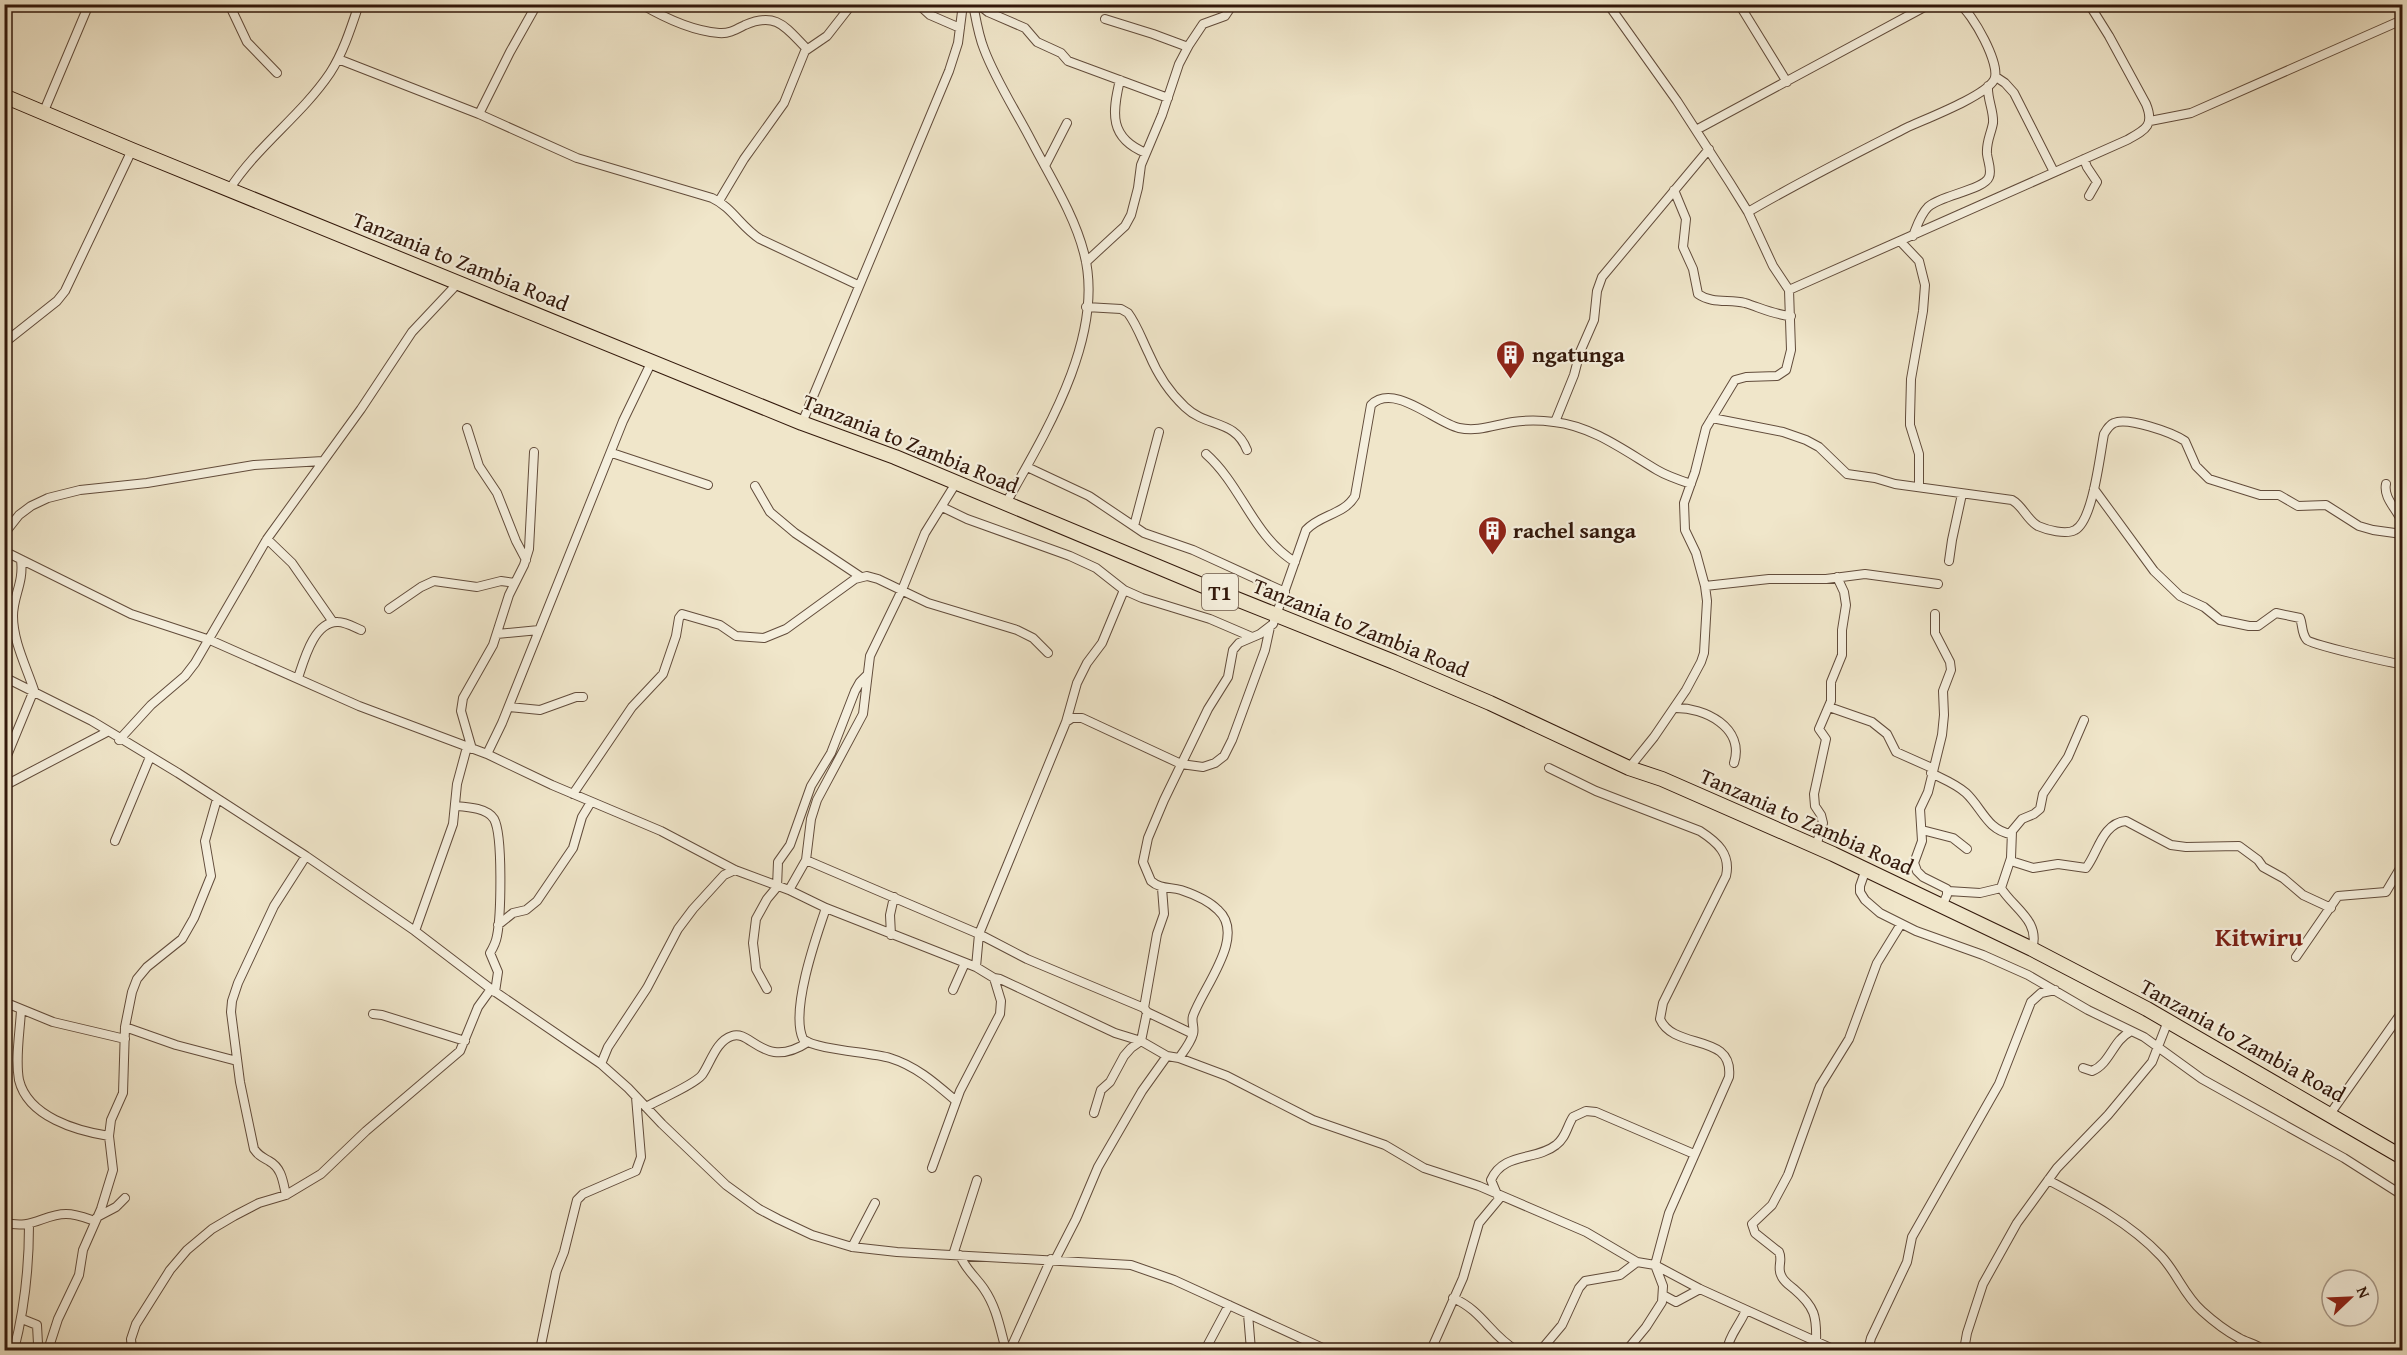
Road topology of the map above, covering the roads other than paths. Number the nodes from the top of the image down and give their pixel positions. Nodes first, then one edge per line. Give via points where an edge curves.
1 (89, 4) edge
2 (229, 4) edge
3 (359, 4) edge
4 (537, 4) edge
5 (641, 4) edge
6 (852, 4) edge
7 (918, 4) edge
8 (963, 4) edge
9 (973, 4) edge
10 (978, 4) edge
11 (1233, 4) edge
12 (1608, 4) edge
13 (1739, 4) edge
14 (1930, 4) edge
15 (2089, 4) edge
16 (1966, 6) edge
17 (1105, 19) dead end
18 (2403, 20) edge
19 (960, 28) junction
20 (1188, 47) junction
21 (807, 49) junction
22 (338, 59) junction
23 (277, 72) dead end
24 (1996, 77) junction
25 (1120, 80) junction
26 (1787, 82) junction
27 (1988, 86) junction
28 (4, 96) edge
29 (1168, 98) junction
30 (44, 111) junction
31 (479, 114) junction
32 (2150, 122) junction
33 (1067, 123) dead end
34 (1696, 130) junction
35 (1709, 149) junction
36 (132, 150) junction
37 (1146, 153) junction
38 (2084, 159) junction
39 (1045, 166) junction
40 (2054, 172) junction
41 (230, 190) junction
42 (1674, 190) junction
43 (2089, 196) dead end
44 (719, 201) junction
45 (1748, 212) junction
46 (1913, 236) junction
47 (1900, 241) junction
48 (1086, 262) junction
49 (459, 282) junction
50 (858, 285) junction
51 (1789, 290) junction
52 (1086, 307) junction
53 (1791, 316) junction
54 (4, 343) edge
55 (651, 361) junction
56 (1712, 418) junction
57 (1556, 422) junction
58 (802, 423) junction
59 (466, 428) dead end
60 (1159, 432) dead end
61 (1247, 450) dead end
62 (534, 452) dead end
63 (612, 453) junction
64 (1206, 454) dead end
65 (322, 461) junction
66 (1027, 467) junction
67 (956, 483) junction
68 (1691, 484) junction
69 (2386, 484) dead end
70 (708, 485) dead end
71 (755, 486) dead end
72 (1919, 486) junction
73 (2094, 489) junction
74 (1962, 494) junction
75 (1006, 503) junction
76 (942, 507) junction
77 (2403, 522) edge
78 (1134, 526) junction
79 (6, 529) edge
80 (2403, 534) edge
81 (267, 538) junction
82 (4, 551) edge
83 (21, 560) junction
84 (526, 560) junction
85 (1949, 561) dead end
86 (1295, 562) junction
87 (861, 577) junction
88 (1837, 577) junction
89 (515, 583) junction
90 (1938, 584) dead end
91 (1705, 586) junction
92 (902, 590) junction
93 (1124, 590) junction
94 (1285, 592) junction
95 (389, 609) dead end
96 (1935, 614) dead end
97 (1274, 621) junction
98 (333, 622) junction
99 (361, 630) dead end
100 (539, 630) junction
101 (497, 634) junction
102 (1252, 637) junction
103 (210, 640) junction
104 (1048, 653) dead end
105 (2403, 664) edge
106 (867, 675) junction
107 (4, 676) edge
108 (298, 678) junction
109 (34, 690) junction
110 (583, 697) dead end
111 (508, 707) junction
112 (1829, 707) junction
113 (1674, 708) junction
114 (2084, 720) dead end
115 (1066, 722) junction
116 (107, 732) junction
117 (119, 740) junction
118 (470, 748) junction
119 (487, 754) junction
120 (150, 757) junction
121 (4, 763) edge
122 (1734, 763) dead end
123 (1181, 764) junction
124 (1549, 768) dead end
125 (1629, 768) junction
126 (1932, 771) junction
127 (4, 786) edge
128 (573, 794) junction
129 (217, 799) junction
130 (591, 802) junction
131 (455, 806) junction
132 (1922, 830) junction
133 (2011, 834) junction
134 (115, 841) dead end
135 (1816, 846) junction
136 (1967, 849) dead end
137 (306, 856) junction
138 (806, 860) junction
139 (2011, 861) junction
140 (2403, 865) edge
141 (1866, 869) junction
142 (735, 870) junction
143 (777, 887) junction
144 (1162, 888) junction
145 (2001, 888) junction
146 (789, 890) junction
147 (1948, 891) junction
148 (894, 897) junction
149 (1942, 906) junction
150 (826, 908) junction
151 (2331, 908) junction
152 (1901, 924) junction
153 (498, 925) junction
154 (415, 931) junction
155 (979, 934) junction
156 (891, 935) junction
157 (2032, 949) junction
158 (2296, 957) dead end
159 (965, 963) junction
160 (976, 967) junction
161 (994, 978) junction
162 (767, 989) dead end
163 (953, 990) dead end
164 (2055, 990) junction
165 (493, 991) junction
166 (4, 1002) edge
167 (21, 1010) junction
168 (1145, 1010) junction
169 (2403, 1012) edge
170 (373, 1014) dead end
171 (2168, 1021) junction
172 (125, 1027) junction
173 (2130, 1032) junction
174 (1193, 1034) junction
175 (124, 1039) junction
176 (465, 1041) junction
177 (1141, 1041) junction
178 (808, 1042) junction
179 (2158, 1048) junction
180 (1167, 1056) junction
181 (1179, 1058) junction
182 (237, 1061) junction
183 (601, 1064) junction
184 (2083, 1068) dead end
185 (636, 1098) junction
186 (956, 1101) junction
187 (645, 1107) junction
188 (1094, 1113) dead end
189 (2330, 1114) junction
190 (109, 1136) junction
191 (1694, 1154) junction
192 (2403, 1157) edge
193 (932, 1168) dead end
194 (977, 1179) dead end
195 (2048, 1180) junction
196 (1498, 1194) junction
197 (286, 1195) junction
198 (2403, 1195) edge
199 (125, 1198) dead end
200 (875, 1203) dead end
201 (96, 1219) junction
202 (4, 1222) edge
203 (29, 1225) junction
204 (852, 1247) junction
205 (957, 1255) junction
206 (1053, 1259) junction
207 (1637, 1262) junction
208 (1655, 1265) junction
209 (1700, 1289) junction
210 (1663, 1295) junction
211 (1453, 1298) junction
212 (1229, 1305) junction
213 (1746, 1310) junction
214 (1248, 1314) junction
215 (22, 1319) junction
216 (1816, 1343) junction
217 (14, 1350) edge
218 (40, 1350) edge
219 (48, 1350) edge
220 (132, 1350) edge
221 (540, 1350) edge
222 (1008, 1350) edge
223 (1205, 1350) edge
224 (1251, 1350) edge
225 (1327, 1350) edge
226 (1431, 1350) edge
227 (1516, 1350) edge
228 (1541, 1350) edge
229 (1627, 1350) edge
230 (1727, 1350) edge
231 (1835, 1350) edge
232 (1868, 1350) edge
233 (1964, 1350) edge
234 (2263, 1350) edge

1 - 30 street
2 - 23 street via 247,42
3 - 22 street
4 - 31 street
5 - 21 street via 718,33 728,33 758,20 773,20
6 - 21 street via 827,36
7 - 19 street via 930,15
8 - 19 street
9 - 39 street via 984,51
10 - 25 street via 987,12 1025,28 1036,42 1061,53 1067,61
11 - 20 street via 1225,16 1201,26
12 - 34 street
13 - 26 street
14 - 26 street
15 - 32 street via 2132,75 2151,116
16 - 24 street via 1995,63
17 - 20 street
18 - 32 street via 2191,113
19 - 50 street via 950,71
20 - 29 street
21 - 44 street via 784,103
22 - 31 street
22 - 41 street via 308,101 239,174
24 - 27 street
24 - 40 street via 2014,93
25 - 29 street
25 - 37 street via 1114,109 1116,126 1124,139
26 - 34 street
27 - 45 street
27 - 46 street via 1993,121 1987,146 1988,180 1930,205
28 - 30 highway, Tanzania to Zambia Road / T1
29 - 37 street
30 - 36 highway, Tanzania to Zambia Road / T1
31 - 44 street via 577,158
32 - 38 street via 2127,140
33 - 39 street
34 - 35 street
35 - 42 street
35 - 45 street
36 - 41 highway, Tanzania to Zambia Road / T1
36 - 54 street via 65,291
37 - 48 street via 1128,220
38 - 40 street
38 - 43 street via 2097,182
39 - 48 street via 1076,230
40 - 46 street
41 - 49 highway, Tanzania to Zambia Road / T1
42 - 53 street via 1686,219 1683,247 1698,294
42 - 57 street via 1602,277 1594,321
44 - 50 street via 760,239
45 - 51 street
46 - 47 street
47 - 51 street
47 - 72 street via 1919,261 1925,285 1911,380 1910,418 1919,454
48 - 52 street
49 - 55 highway, Tanzania to Zambia Road / T1
49 - 65 street via 412,332
50 - 58 street
51 - 53 street
52 - 61 street via 1128,313 1176,397 1199,417 1237,432
52 - 66 street via 1074,367
53 - 56 street via 1791,350 1786,370 1777,376 1738,378
55 - 58 highway, Tanzania to Zambia Road / T1
55 - 63 street
56 - 68 street
56 - 72 street via 1806,440 1847,474
57 - 68 street via 1615,444 1657,470
57 - 86 street via 1520,421 1480,429 1457,428 1417,405 1389,399 1375,402 1369,413 1355,496 1347,507 1318,519 1306,530
58 - 67 highway, Tanzania to Zambia Road / T1
59 - 84 street via 479,466 498,494
60 - 78 street
62 - 84 street via 531,537
63 - 70 street
63 - 100 street
64 - 86 street via 1227,476 1270,542
65 - 79 street via 254,465 80,490 31,506
65 - 81 street
66 - 75 street
66 - 78 street via 1089,496
67 - 75 highway, Tanzania to Zambia Road / T1
67 - 76 street
68 - 91 street via 1684,502 1685,530
69 - 77 street via 2388,498
71 - 87 street via 770,512 788,528
72 - 74 street
73 - 74 street via 2082,523 2069,532 2035,524 2012,500
73 - 80 street via 2104,434 2116,422 2126,422 2185,441 2196,466 2209,479 2260,495 2279,495 2298,506 2326,505 2359,526
73 - 105 street via 2154,571 2180,596 2220,620 2252,627 2276,613 2300,618 2304,635 2313,644
74 - 85 street
75 - 97 highway, Tanzania to Zambia Road / T1
76 - 92 street via 925,533
76 - 93 street via 1070,556 1096,568
78 - 94 street
81 - 98 street via 292,563
81 - 103 street
82 - 83 street
83 - 103 street via 131,614
83 - 109 street via 23,576 13,614
84 - 89 street
86 - 94 street
87 - 92 street via 878,579
87 - 128 street via 786,629 764,638 736,636 720,625 681,615 663,674 632,707
88 - 90 street via 1872,574
88 - 91 street
88 - 112 street via 1844,592 1845,611 1842,656 1831,682
89 - 95 street via 501,580 477,587 434,581
89 - 101 street
91 - 113 street via 1704,652
92 - 104 street via 928,603 1028,635
92 - 106 street via 870,656
93 - 102 street
93 - 115 street via 1102,643 1077,683
94 - 97 street
96 - 126 street via 1935,633 1951,666 1943,691 1944,726
97 - 102 street
97 - 123 street via 1228,750 1208,766
97 - 125 highway, Tanzania to Zambia Road / T1 via 1490,703
98 - 99 street
98 - 108 street via 308,647
100 - 101 street
100 - 111 street
101 - 118 street via 463,698 461,711
102 - 123 street via 1233,650 1228,677
103 - 108 street
103 - 117 street via 185,676
106 - 138 street via 863,714 817,800
106 - 143 street via 855,691 831,753 811,786 790,845 778,862
107 - 109 street
108 - 118 street
109 - 116 street
109 - 121 street
110 - 111 street via 540,710
111 - 119 street
112 - 126 street via 1878,726 1896,752
112 - 135 street via 1819,729 1826,740 1814,794 1823,823
113 - 122 street via 1704,713 1729,730 1737,747
113 - 125 street
114 - 133 street via 2068,757 2043,794 2040,808 2018,823
115 - 123 street via 1082,718
115 - 155 street
116 - 117 street
116 - 127 street
117 - 120 street
118 - 119 street
118 - 131 street via 459,774
119 - 128 street
120 - 129 street
120 - 134 street
123 - 144 street via 1155,819 1144,857 1151,881
124 - 191 street via 1596,791 1700,831 1713,839 1726,856 1726,876 1660,1014 1669,1030 1722,1052 1730,1064 1725,1089
125 - 135 highway, Tanzania to Zambia Road / T1
126 - 132 street via 1920,810
126 - 133 street via 1960,788 1993,827
128 - 130 street
129 - 137 street
129 - 172 street via 206,841 211,873 199,906 182,939 137,979
130 - 142 street via 661,831
130 - 153 street via 573,848 537,901
131 - 153 street via 486,813 498,829
131 - 154 street via 448,841
132 - 136 street via 1945,835
132 - 147 street via 1915,867 1923,877
133 - 139 street
135 - 141 highway, Tanzania to Zambia Road / T1
137 - 154 street
137 - 182 street via 274,906 238,983 231,1012
138 - 146 street
138 - 148 street
139 - 145 street
139 - 151 street via 2033,868 2058,864 2086,868 2109,830 2126,821 2171,845 2239,846 2303,895
140 - 151 street via 2386,892 2340,895
141 - 149 highway, Tanzania to Zambia Road / T1
141 - 152 street via 1860,886 1863,898
142 - 143 street
142 - 183 street via 724,875 678,929
143 - 146 street
143 - 162 street via 756,919 754,937 756,969
144 - 168 street via 1164,914
144 - 174 street via 1180,890 1205,901 1222,914 1228,927 1223,954 1192,1018
145 - 147 street via 1980,893
145 - 157 street via 2030,922
146 - 150 street
147 - 149 street
148 - 155 street
148 - 156 street
149 - 157 highway, Tanzania to Zambia Road / T1
150 - 156 street
150 - 178 street via 804,981 800,1029
151 - 158 street
152 - 164 street via 1991,958
152 - 216 street via 1876,963 1849,1039 1820,1086 1788,1175 1772,1205 1751,1227 1779,1252 1782,1278 1812,1307
153 - 165 street via 490,953 498,972
154 - 165 street
155 - 160 street
155 - 168 street
156 - 159 street
157 - 171 highway, Tanzania to Zambia Road / T1
159 - 160 street
159 - 163 street
160 - 161 street
161 - 177 street
161 - 186 street via 1001,1001 1000,1014
164 - 173 street
164 - 232 street via 2041,993 2031,1002 1999,1084 1912,1237 1908,1260 1870,1338
165 - 176 street via 478,1007
165 - 183 street
166 - 167 street
167 - 175 street via 72,1028
167 - 190 street via 18,1070 26,1094 62,1124
168 - 174 street
168 - 177 street
169 - 189 street
170 - 176 street
171 - 179 street
171 - 189 highway, Tanzania to Zambia Road / T1
172 - 175 street
172 - 182 street via 176,1046
173 - 179 street
173 - 184 street via 2121,1038 2100,1068
174 - 181 street
175 - 190 street via 123,1093 111,1120
176 - 197 street via 449,1062 321,1174
177 - 180 street
177 - 188 street via 1124,1056 1101,1090
178 - 186 street via 899,1061 923,1073
178 - 187 street via 780,1053 758,1048 735,1034 720,1043 698,1080
179 - 195 street via 2152,1062 2114,1108
179 - 198 street via 2202,1079
180 - 181 street
180 - 206 street via 1098,1167 1076,1219
181 - 196 street via 1227,1076 1313,1120 1385,1145 1424,1168
182 - 197 street via 254,1149 278,1168
183 - 185 street
185 - 187 street
185 - 221 street via 639,1166 577,1200 556,1272
186 - 193 street
187 - 204 street via 726,1185 757,1208 812,1235
189 - 192 highway, Tanzania to Zambia Road / T1
190 - 201 street via 113,1170
191 - 196 street via 1586,1111 1573,1117 1554,1147 1513,1159 1498,1168 1491,1180
191 - 208 street via 1669,1213
194 - 205 street
195 - 233 street via 2030,1202 1991,1268
195 - 234 street via 2093,1204 2149,1245 2204,1313 2241,1340
196 - 207 street via 1586,1232
196 - 211 street via 1479,1223 1466,1270
197 - 220 street via 234,1216 188,1250 170,1270 136,1324
199 - 201 street
200 - 204 street
201 - 203 street via 65,1214
201 - 219 street via 83,1250 79,1275
202 - 203 street
203 - 215 street via 28,1280
204 - 205 street
205 - 206 street
205 - 222 street via 993,1304
206 - 212 street via 1131,1265
206 - 222 street
207 - 208 street
207 - 228 street via 1620,1275 1585,1281 1562,1325
208 - 209 street
208 - 210 street
209 - 210 street via 1676,1302
209 - 213 street
210 - 229 street via 1649,1323
211 - 226 street
211 - 227 street via 1477,1312 1504,1343
212 - 214 street
212 - 223 street
213 - 216 street
213 - 230 street via 1730,1335
214 - 224 street
214 - 225 street
215 - 217 street
215 - 218 street via 37,1325
216 - 231 street

